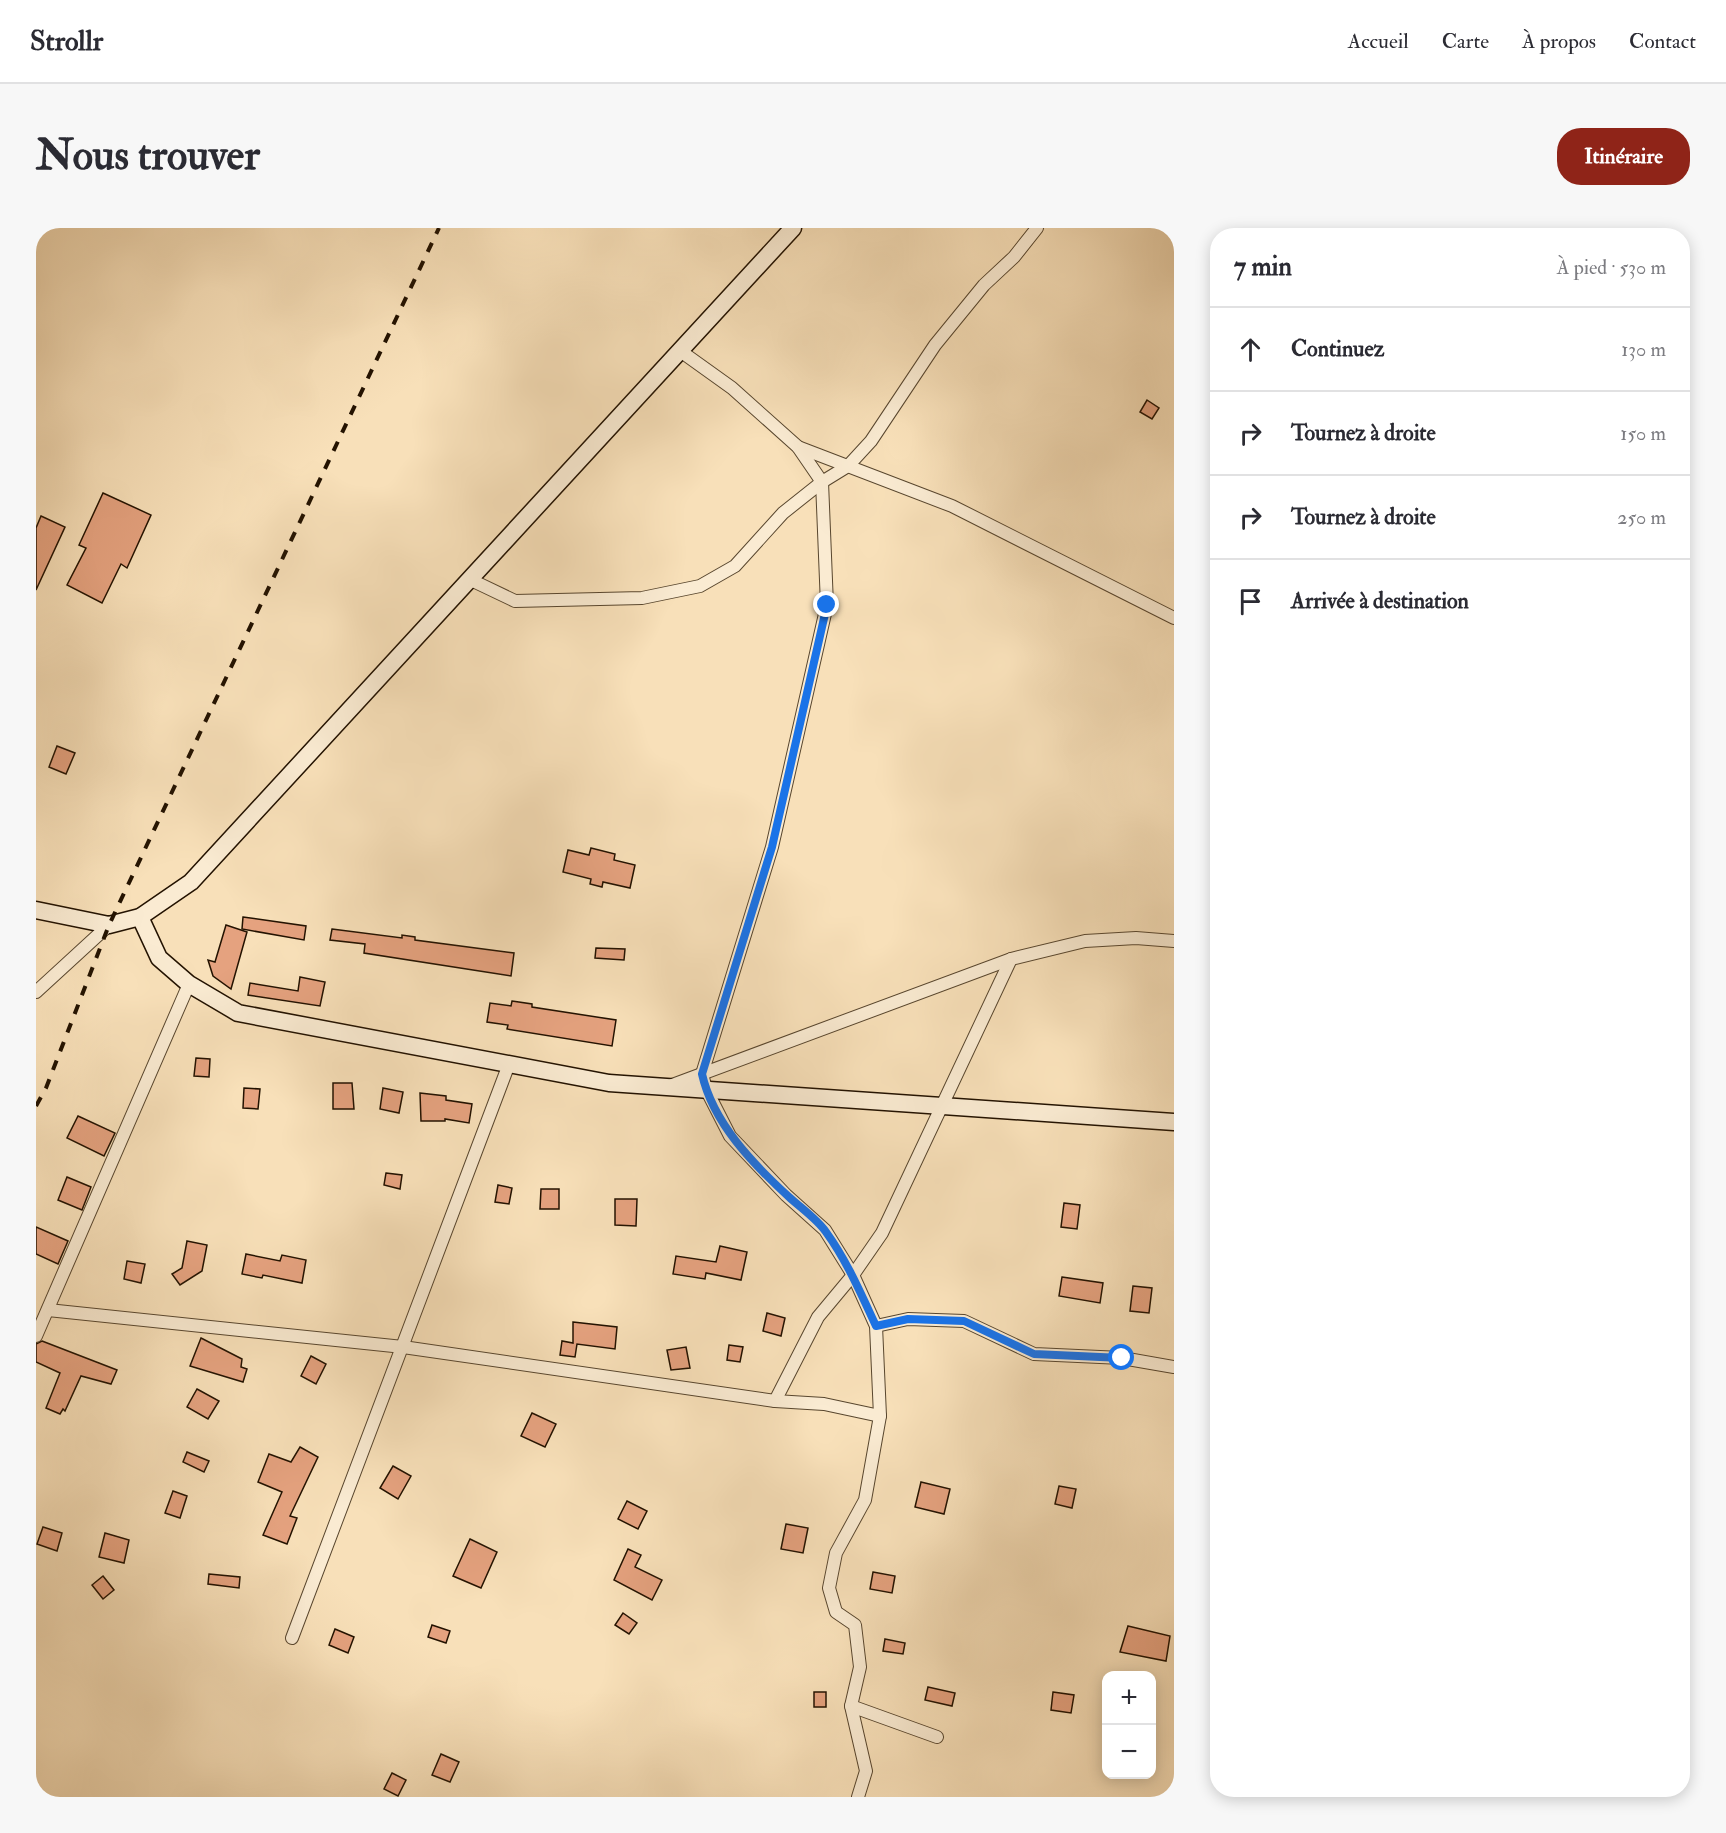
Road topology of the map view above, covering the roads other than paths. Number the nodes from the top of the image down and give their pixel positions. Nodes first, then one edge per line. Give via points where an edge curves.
1 (793, 228) edge
2 (1037, 228) edge
3 (679, 350) junction
4 (798, 447) junction
5 (848, 466) junction
6 (822, 482) junction
7 (469, 579) junction
8 (1174, 618) edge
9 (36, 910) edge
10 (140, 917) junction
11 (109, 925) junction
12 (1174, 940) edge
13 (1011, 959) junction
14 (189, 984) junction
15 (36, 992) edge
16 (509, 1064) junction
17 (704, 1082) junction
18 (942, 1107) junction
19 (1174, 1122) edge
20 (853, 1275) junction
21 (48, 1310) junction
22 (876, 1326) junction
23 (36, 1336) edge
24 (403, 1347) junction
25 (1174, 1367) edge
26 (775, 1401) junction
27 (880, 1416) junction
28 (292, 1638) dead end
29 (851, 1706) junction
30 (936, 1737) dead end
31 (858, 1797) edge

1 - 3 main road
2 - 5 street via 935,345 871,441
3 - 4 street via 732,388
3 - 7 main road
4 - 5 street
4 - 6 street
5 - 6 street
5 - 8 street via 952,506
6 - 7 street via 783,513 735,566 700,586 642,598 515,601
6 - 17 street via 827,605 772,847
7 - 10 main road via 191,882
9 - 11 main road
10 - 11 main road
10 - 14 main road via 159,958
11 - 15 street
12 - 13 street via 1085,940
13 - 17 street
13 - 18 street
14 - 16 main road via 238,1013
14 - 21 street
16 - 17 main road via 609,1083 668,1087
16 - 24 street
17 - 18 main road
17 - 20 street via 730,1136 825,1230
18 - 19 main road
18 - 20 street via 882,1233
20 - 22 street
20 - 26 street via 818,1317
21 - 23 street
21 - 24 street
22 - 25 street via 908,1319 964,1321 1034,1354 1122,1358
22 - 27 street
24 - 26 street
24 - 28 street
26 - 27 street via 824,1404
27 - 29 street via 865,1500 836,1553 829,1588 836,1612 855,1625 860,1667
29 - 30 street
29 - 31 street via 866,1771

